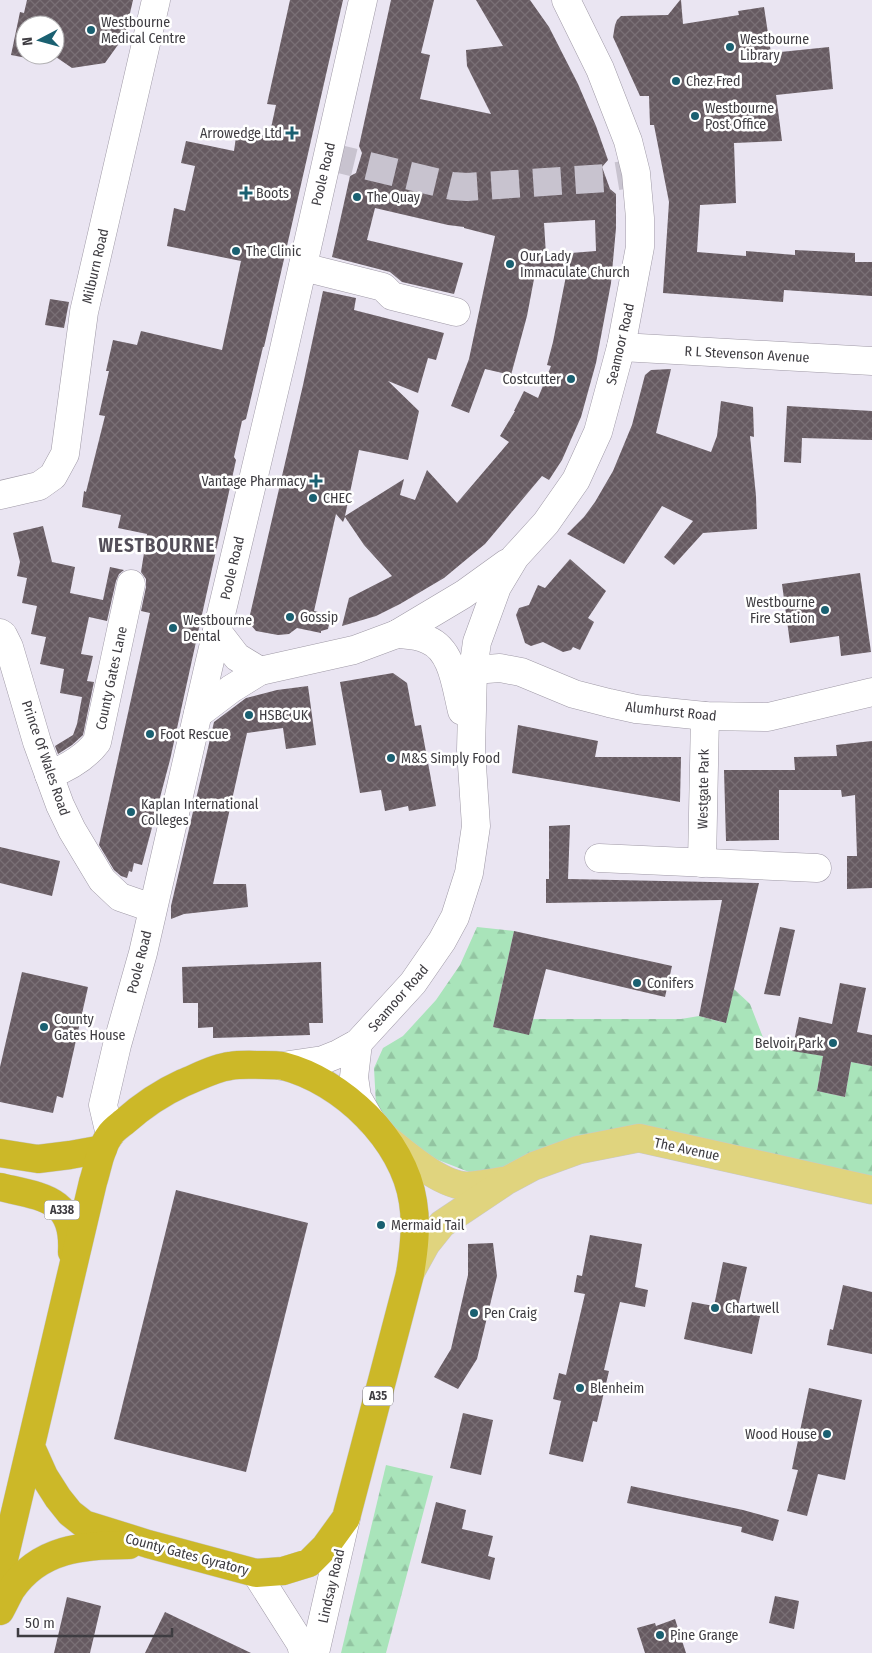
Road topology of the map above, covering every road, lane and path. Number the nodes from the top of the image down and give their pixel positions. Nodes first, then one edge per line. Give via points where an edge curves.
1 (156, 0) edge
2 (363, 0) edge
3 (569, 0) edge
4 (303, 266) junction
5 (456, 312) dead end
6 (621, 347) junction
7 (872, 361) edge
8 (0, 495) edge
9 (515, 557) junction
10 (131, 584) dead end
11 (217, 631) junction
12 (0, 633) edge
13 (397, 634) junction
14 (473, 670) junction
15 (260, 671) junction
16 (872, 692) edge
17 (198, 714) junction
18 (705, 716) junction
19 (471, 750) junction
20 (49, 775) junction
21 (599, 858) dead end
22 (702, 863) junction
23 (817, 868) dead end
24 (152, 908) junction
25 (358, 1043) junction
26 (282, 1066) junction
27 (380, 1130) junction
28 (106, 1142) junction
29 (0, 1153) edge
30 (506, 1181) junction
31 (0, 1187) edge
32 (872, 1190) edge
33 (410, 1274) junction
34 (70, 1276) junction
35 (31, 1447) junction
36 (346, 1518) junction
37 (148, 1544) junction
38 (256, 1573) junction
39 (0, 1576) edge
40 (0, 1611) edge
41 (303, 1653) edge
42 (315, 1653) edge

1 - 8 street, Milburn Road via 84,312 65,454 53,476 39,486
2 - 4 street, Poole Road
3 - 6 street, Seamoor Road via 604,77 628,141 636,173 640,247
4 - 5 street via 383,287 392,296
4 - 11 street, Poole Road
6 - 7 street, R L Stevenson Avenue
6 - 9 street, Seamoor Road via 598,432 576,480 546,523
9 - 13 street, Seamoor Road via 471,589
9 - 14 street, Seamoor Road via 496,587 485,616
10 - 20 street, County Gates Lane via 96,742 90,752 65,769
11 - 15 street via 237,657
11 - 17 street, Poole Road
12 - 20 street, Prince Of Wales Road via 10,647
13 - 15 street, Seamoor Road via 354,650
13 - 19 street, Seamoor Road via 430,640 452,666
14 - 18 street, Alumhurst Road via 500,668 521,672 574,694 609,703
14 - 19 street, Seamoor Road
15 - 17 street, Seamoor Road
16 - 18 street, Alumhurst Road via 768,716
17 - 24 street, Poole Road
18 - 22 street, Westgate Park
19 - 25 street, Seamoor Road via 476,826 469,874 455,917 434,955 413,983
20 - 24 street, Prince Of Wales Road via 72,830 102,880 120,897
21 - 22 street
22 - 23 street
24 - 28 street, Poole Road via 103,1105
25 - 26 street, Seamoor Road via 323,1060
25 - 27 street, Seamoor Road via 354,1077 357,1097
26 - 27 highway, County Gates Gyratory / A35 via 326,1083
26 - 28 highway, County Gates Gyratory / A35 via 229,1066 200,1075 143,1104
27 - 30 main road, The Avenue via 438,1177 451,1183 467,1186
27 - 33 highway, County Gates Gyratory / A35 via 399,1159 413,1200 415,1224
28 - 29 highway via 64,1156 38,1159
28 - 34 highway
30 - 32 main road, The Avenue via 534,1166 578,1150 639,1138
30 - 33 main road, The Avenue via 442,1224 426,1244
31 - 34 highway, A338 via 59,1205 73,1237
33 - 36 highway, County Gates Gyratory / A35
34 - 35 highway
35 - 37 highway, County Gates Gyratory / A35 via 44,1476 70,1513 84,1524
35 - 39 highway
36 - 38 highway, County Gates Gyratory / A35 via 309,1563 283,1571
36 - 42 street, Lindsay Road
37 - 38 highway, County Gates Gyratory / A35
37 - 40 highway, A35 via 104,1545 57,1552 21,1579
38 - 41 street via 301,1644

